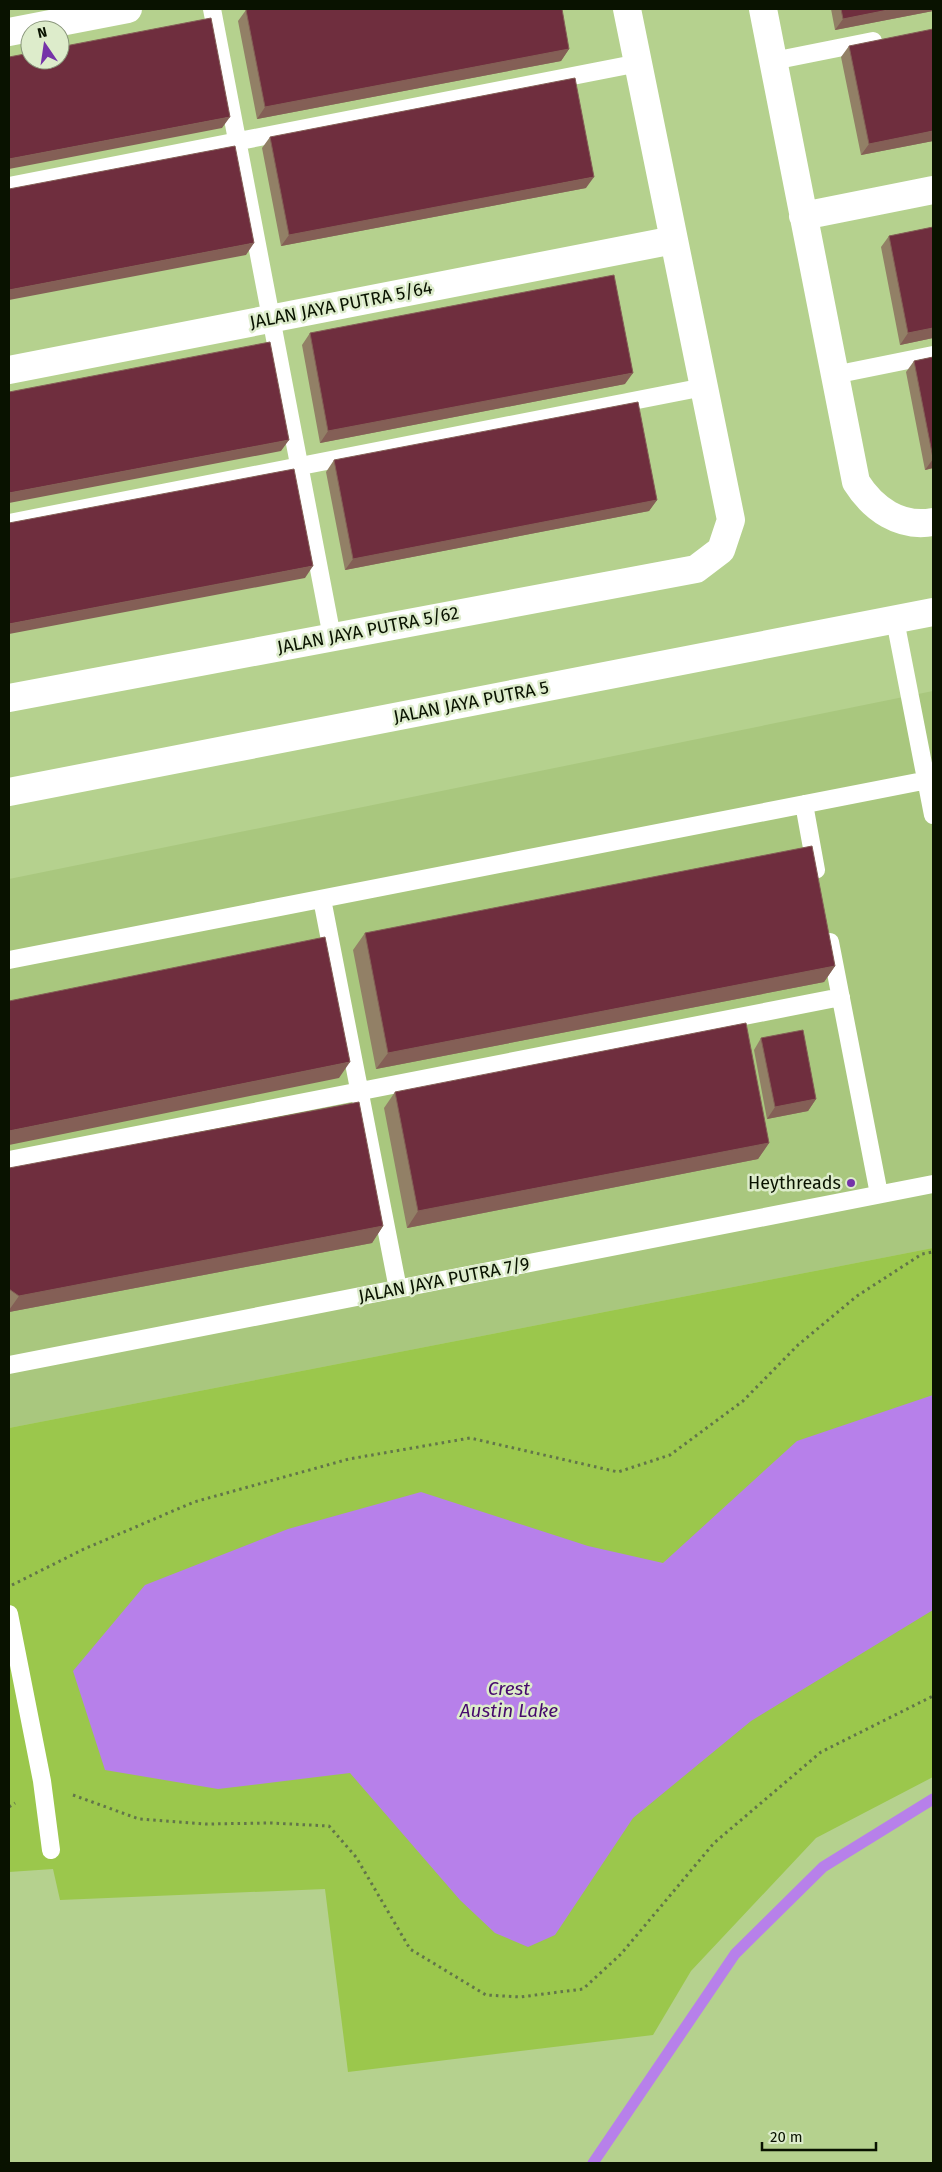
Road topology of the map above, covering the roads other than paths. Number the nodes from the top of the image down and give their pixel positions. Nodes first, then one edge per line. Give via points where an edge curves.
1 (128, 9) edge
2 (212, 9) edge
3 (627, 9) edge
4 (762, 9) edge
5 (9, 32) edge
6 (886, 38) edge
7 (773, 61) junction
8 (639, 63) junction
9 (238, 141) junction
10 (9, 186) edge
11 (933, 190) edge
12 (803, 216) junction
13 (674, 240) junction
14 (271, 318) junction
15 (933, 355) edge
16 (9, 370) edge
17 (834, 375) junction
18 (704, 387) junction
19 (299, 466) junction
20 (933, 522) edge
21 (9, 523) edge
22 (933, 612) edge
23 (895, 620) junction
24 (332, 637) junction
25 (9, 698) edge
26 (930, 780) edge
27 (9, 792) edge
28 (804, 804) junction
29 (933, 815) edge
30 (820, 891) edge
31 (322, 899) junction
32 (828, 930) edge
33 (9, 960) edge
34 (841, 997) junction
35 (360, 1091) junction
36 (9, 1160) edge
37 (933, 1184) edge
38 (879, 1194) junction
39 (398, 1289) junction
40 (9, 1365) edge
41 (9, 1614) edge
42 (51, 1850) dead end

1 - 5 street
2 - 9 lane
3 - 8 street
4 - 7 street
6 - 7 lane
7 - 12 street
8 - 9 lane
8 - 13 street
9 - 10 lane
9 - 14 lane
11 - 12 street
12 - 17 street
13 - 14 street, JALAN JAYA PUTRA 5/64
13 - 18 street
14 - 16 street, JALAN JAYA PUTRA 5/64
14 - 19 lane
15 - 17 lane
17 - 20 street via 856,482 864,494 895,519 911,523
18 - 19 lane
18 - 24 street, JALAN JAYA PUTRA 5/62 via 732,520 721,550 696,569
19 - 21 lane
19 - 24 lane
22 - 23 street, JALAN JAYA PUTRA 5
23 - 26 lane
23 - 27 street, JALAN JAYA PUTRA 5
24 - 25 street, JALAN JAYA PUTRA 5/62
26 - 28 lane
26 - 29 lane
28 - 30 lane
28 - 31 lane
31 - 33 lane
31 - 35 lane
32 - 34 lane
34 - 35 lane
34 - 38 lane
35 - 36 lane
35 - 39 lane
37 - 38 lane, JALAN JAYA PUTRA 7/9
38 - 39 lane, JALAN JAYA PUTRA 7/9
39 - 40 lane, JALAN JAYA PUTRA 7/9
41 - 42 lane via 42,1781

